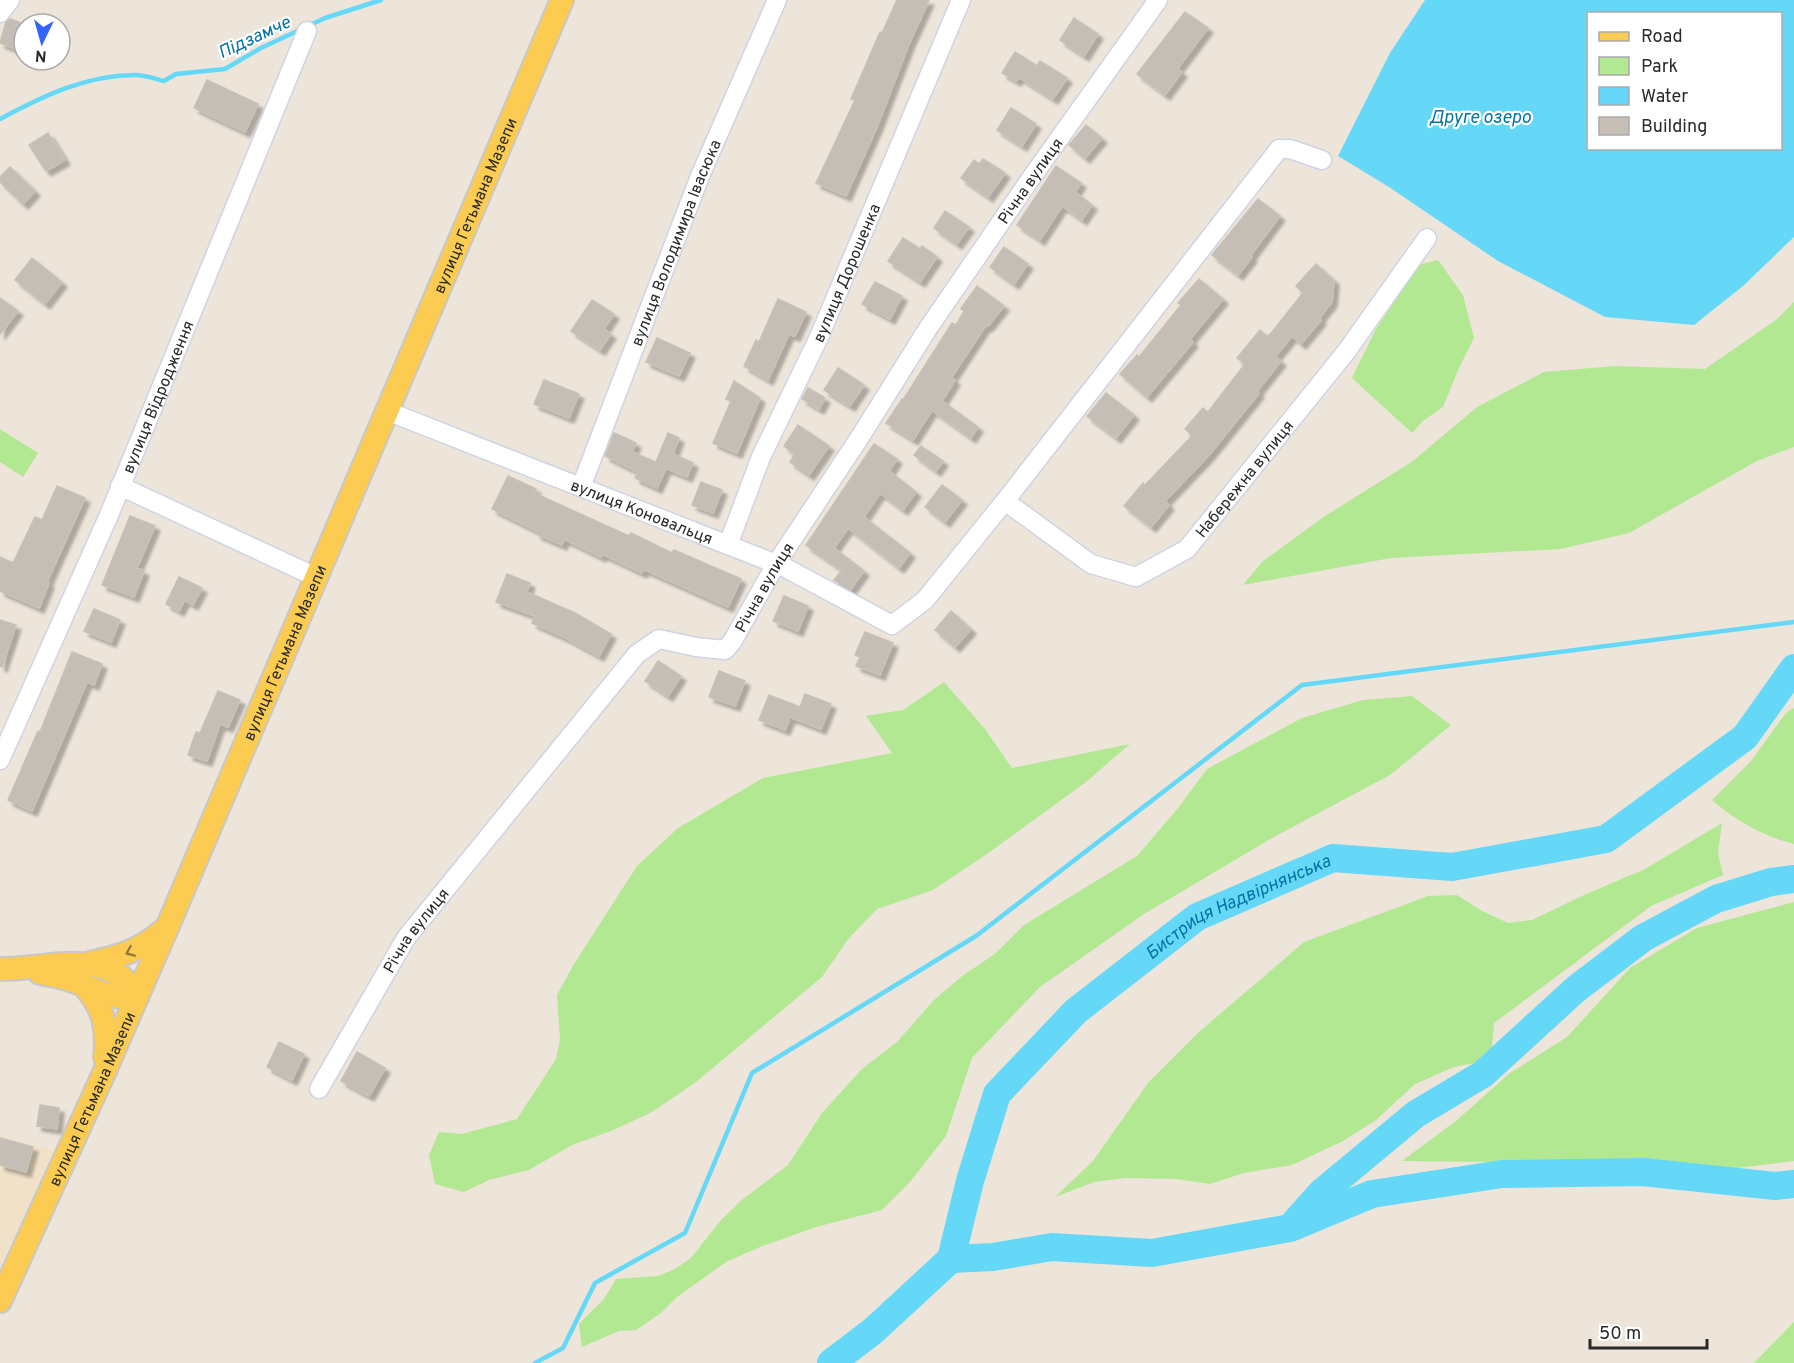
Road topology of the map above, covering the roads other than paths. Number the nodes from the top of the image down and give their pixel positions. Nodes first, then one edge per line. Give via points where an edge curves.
1 (9, 0) edge
2 (562, 0) edge
3 (777, 0) edge
4 (961, 0) edge
5 (1158, 0) edge
6 (0, 13) edge
7 (307, 31) dead end
8 (1322, 160) dead end
9 (1427, 238) dead end
10 (387, 411) junction
11 (120, 486) junction
12 (581, 487) junction
13 (1005, 501) junction
14 (728, 545) junction
15 (776, 564) junction
16 (316, 577) junction
17 (0, 760) edge
18 (167, 928) junction
19 (88, 964) junction
20 (6, 969) edge
21 (86, 987) junction
22 (136, 996) junction
23 (104, 1073) junction
24 (319, 1089) dead end
25 (0, 1301) edge

1 - 6 street
2 - 10 main road, вулиця Гетьмана Мазепи
3 - 12 street, вулиця Володимира Івасюка via 700,176
4 - 14 street, вулиця Дорошенка via 819,337 761,457
5 - 15 street, Річна вулиця via 927,330
7 - 11 street, вулиця Відродження
8 - 13 street via 1279,149
9 - 13 street, Набережна вулиця via 1346,352 1186,549 1136,577 1091,564
10 - 12 street, вулиця Коновальця
10 - 16 main road, вулиця Гетьмана Мазепи
11 - 16 street
11 - 17 street, вулиця Відродження
12 - 14 street, вулиця Коновальця
13 - 15 street, вулиця Коновальця via 925,600 892,625
14 - 15 street, вулиця Коновальця
15 - 24 street, Річна вулиця via 725,650 659,639 637,654 406,938
16 - 18 main road, вулиця Гетьмана Мазепи
18 -> 19 main road via 128,954
18 - 22 main road, вулиця Гетьмана Мазепи
19 - 20 main road
19 - 22 main road via 118,973 132,986
20 - 21 main road via 61,977
21 - 22 main road via 113,997
21 - 23 main road via 101,1008 106,1025
22 - 23 main road, вулиця Гетьмана Мазепи
23 - 25 main road, вулиця Гетьмана Мазепи

